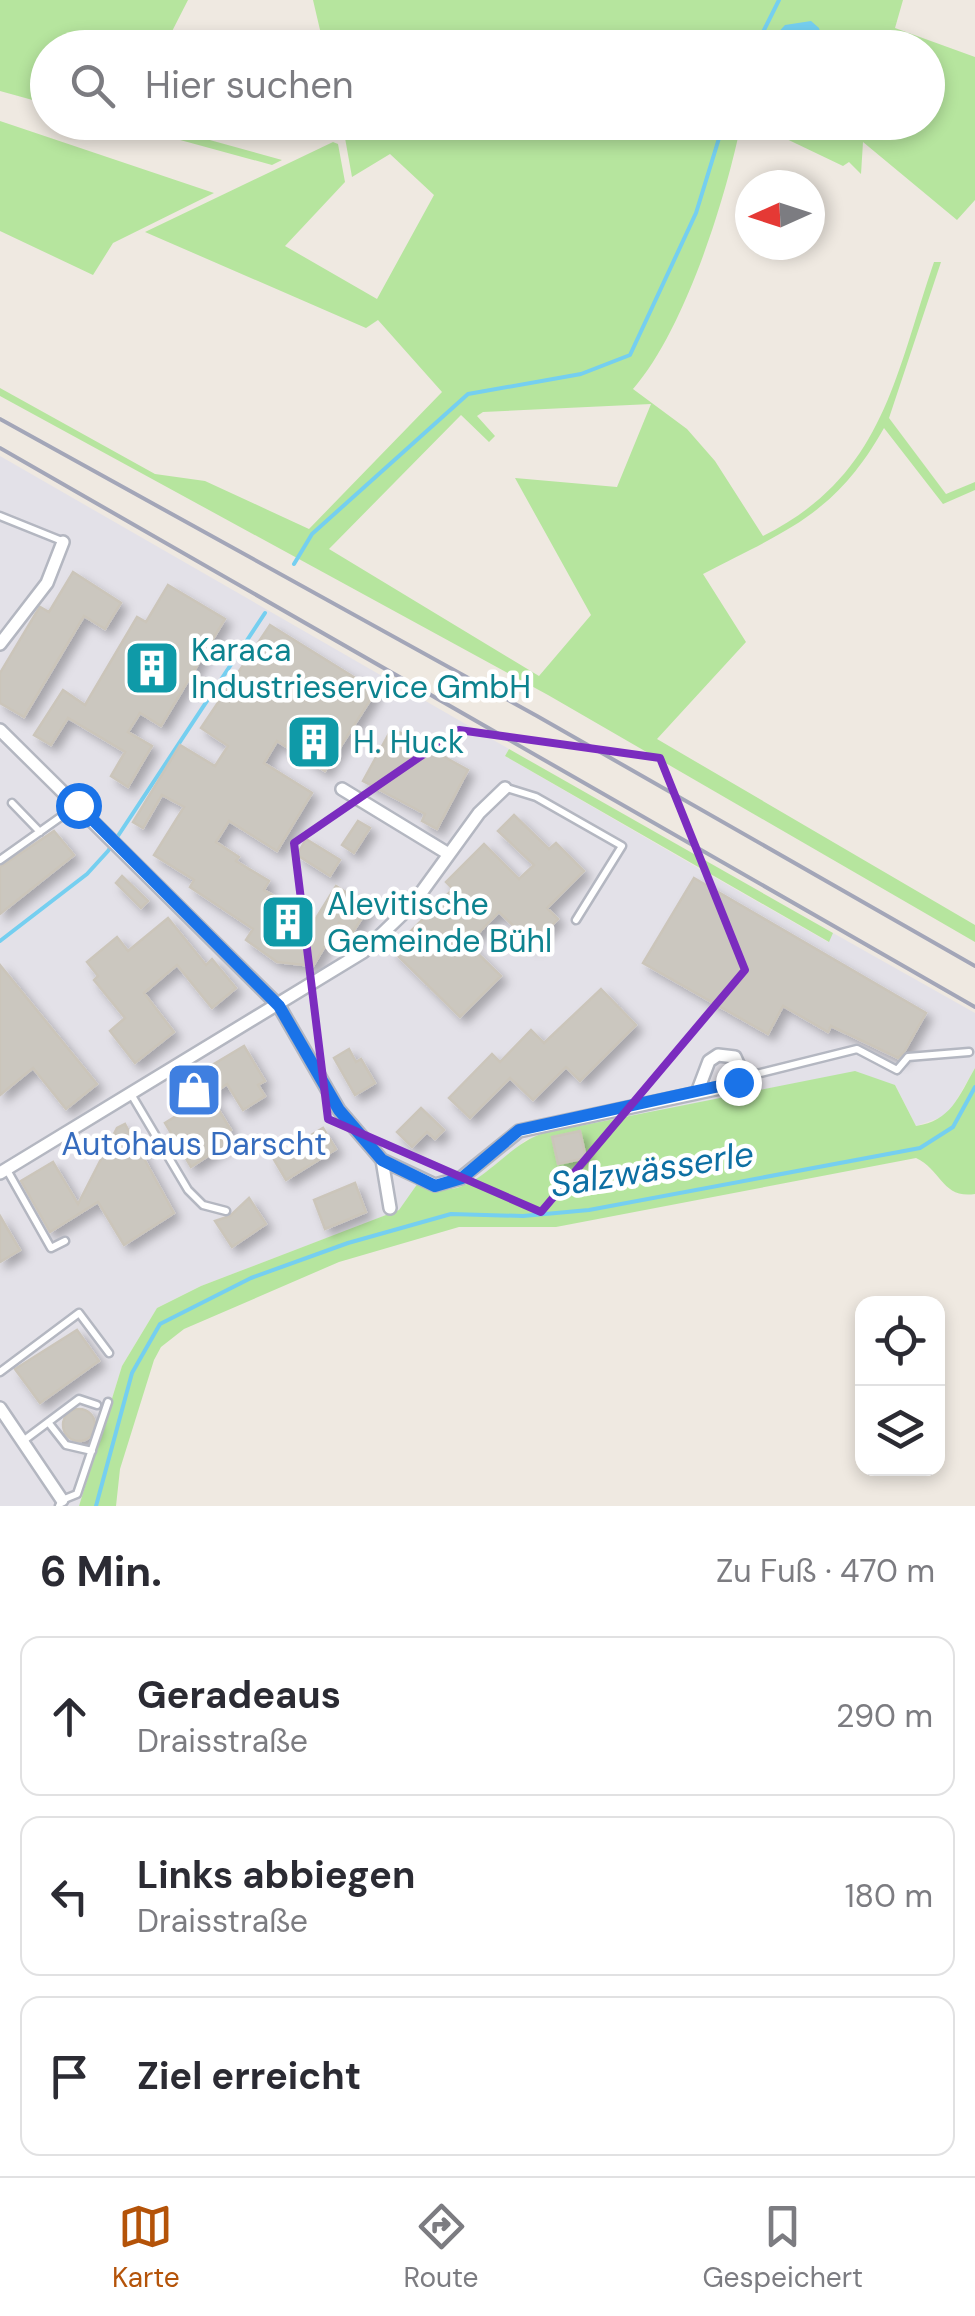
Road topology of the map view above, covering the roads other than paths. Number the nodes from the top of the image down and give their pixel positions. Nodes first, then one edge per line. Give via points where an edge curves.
1 (0, 516) edge
2 (63, 542) joint
3 (0, 644) edge
4 (0, 730) edge
5 (506, 788) joint
6 (342, 789) dead end
7 (12, 803) dead end
8 (78, 805) junction
9 (40, 832) junction
10 (447, 853) junction
11 (0, 860) edge
12 (576, 920) dead end
13 (279, 1006) junction
14 (969, 1052) dead end
15 (739, 1079) junction
16 (698, 1090) junction
17 (131, 1094) junction
18 (382, 1160) junction
19 (3, 1171) edge
20 (390, 1208) dead end
21 (226, 1211) dead end
22 (65, 1241) dead end
23 (109, 1353) dead end
24 (0, 1372) edge
25 (108, 1402) dead end
26 (97, 1405) dead end
27 (0, 1408) edge
28 (48, 1422) junction
29 (22, 1442) junction
30 (92, 1451) junction
31 (60, 1503) edge

1 - 2 lane
2 - 3 street via 47,583
4 - 8 street
5 - 10 street
5 - 12 lane via 536,797 622,846
6 - 10 street
7 - 9 lane
8 - 9 lane
8 - 13 street
9 - 11 lane
10 - 13 street via 413,904 363,952
13 - 17 street
13 - 18 street via 339,1110
14 - 15 lane via 908,1057 897,1070 857,1048
15 - 16 street via 725,1088
15 - 16 street via 734,1058 718,1054 708,1061
16 - 18 street via 519,1130 462,1178 435,1186
17 - 19 street
17 - 21 lane via 188,1190 204,1205
18 - 20 street
19 - 22 lane via 51,1248
23 - 24 lane via 79,1313
25 - 30 lane
26 - 28 lane via 79,1399
27 - 29 street
28 - 29 lane
28 - 30 lane via 66,1445
29 - 31 street
30 - 31 lane via 77,1494

